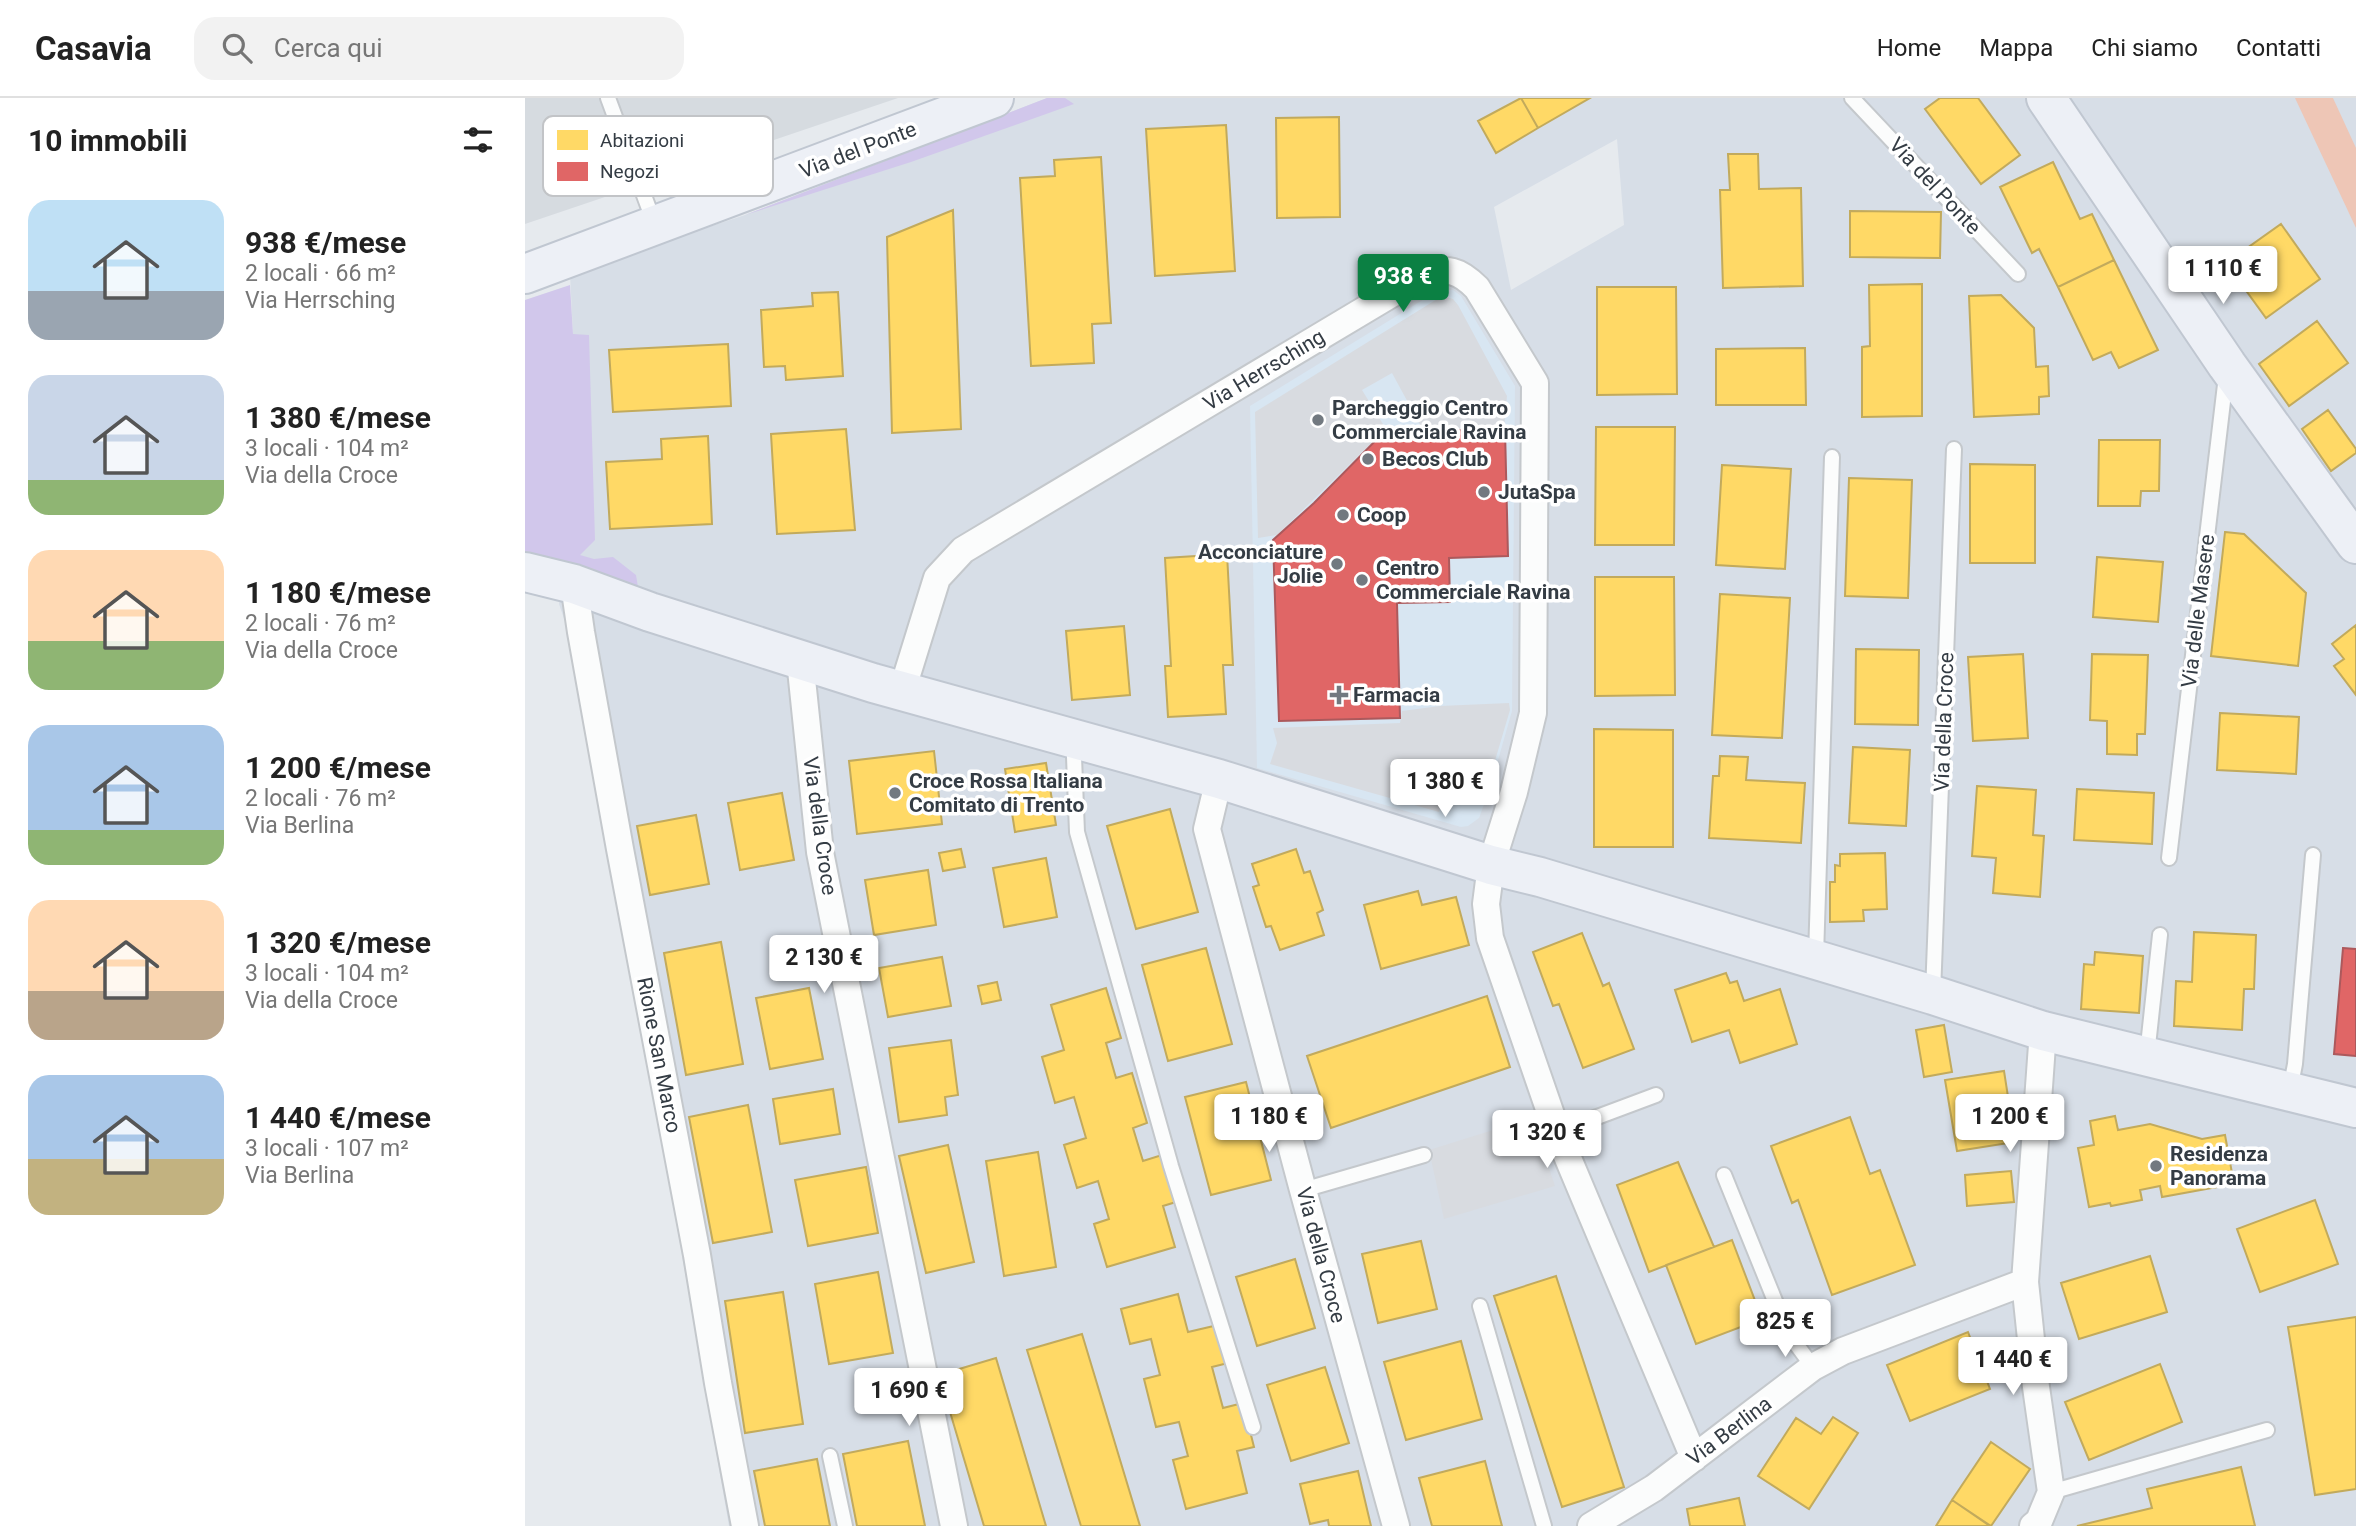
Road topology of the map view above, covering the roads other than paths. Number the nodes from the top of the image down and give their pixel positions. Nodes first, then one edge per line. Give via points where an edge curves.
1 (608, 98) edge
2 (994, 98) edge
3 (1853, 98) edge
4 (2046, 98) edge
5 (615, 116) edge
6 (773, 182) edge
7 (645, 196) edge
8 (735, 196) edge
9 (656, 226) junction
10 (525, 274) edge
11 (2018, 274) dead end
12 (2227, 365) junction
13 (1954, 449) dead end
14 (1832, 457) dead end
15 (2356, 544) edge
16 (525, 572) edge
17 (574, 584) junction
18 (800, 660) junction
19 (902, 691) junction
20 (1075, 741) junction
21 (1219, 779) junction
22 (2313, 855) dead end
23 (2169, 858) dead end
24 (1491, 865) junction
25 (2160, 935) dead end
26 (1815, 961) junction
27 (1933, 995) junction
28 (2043, 1031) junction
29 (2147, 1056) junction
30 (2290, 1091) junction
31 (1656, 1095) dead end
32 (2356, 1108) edge
33 (1557, 1132) junction
34 (1424, 1155) dead end
35 (1724, 1175) dead end
36 (1303, 1190) junction
37 (2025, 1282) junction
38 (1480, 1306) dead end
39 (1813, 1367) junction
40 (1253, 1427) dead end
41 (2267, 1430) dead end
42 (831, 1456) dead end
43 (1694, 1458) junction
44 (2052, 1492) junction
45 (745, 1526) edge
46 (845, 1526) edge
47 (954, 1526) edge
48 (1396, 1526) edge
49 (1544, 1526) edge
50 (1591, 1526) edge
51 (2033, 1526) edge

1 - 5 lane
2 - 6 street, Via del Ponte
3 - 11 lane, Via del Ponte
4 - 12 street
7 - 9 lane
8 - 9 street, Via del Ponte
9 - 10 street, Via del Ponte
12 - 15 street
12 - 23 lane, Via delle Masere
13 - 27 lane, Via della Croce
14 - 26 lane
16 - 17 street
17 - 18 street
17 - 45 street, Rione San Marco
18 - 19 street
18 - 47 street, Via della Croce via 820,852
19 - 20 street
19 - 24 street, Via Herrsching via 937,578 963,550 1423,275 1453,271 1477,288 1535,383 1533,713
20 - 21 street
20 - 40 lane via 1077,832 1171,1166
21 - 24 street
21 - 36 street, Via della Croce via 1207,829
22 - 30 lane
24 - 26 street
24 - 33 street via 1486,904 1490,938
25 - 29 lane
26 - 27 street
27 - 28 street
28 - 29 street
28 - 37 street
29 - 30 street
30 - 32 street
31 - 33 lane
33 - 43 street
34 - 36 lane
35 - 39 lane via 1788,1333
36 - 48 street, Via della Croce
37 - 39 street, Via Berlina via 1843,1350
37 - 44 street
38 - 49 lane
39 - 43 street, Via Berlina
41 - 44 lane
42 - 46 lane
43 - 50 street, Via Berlina
44 - 51 street

